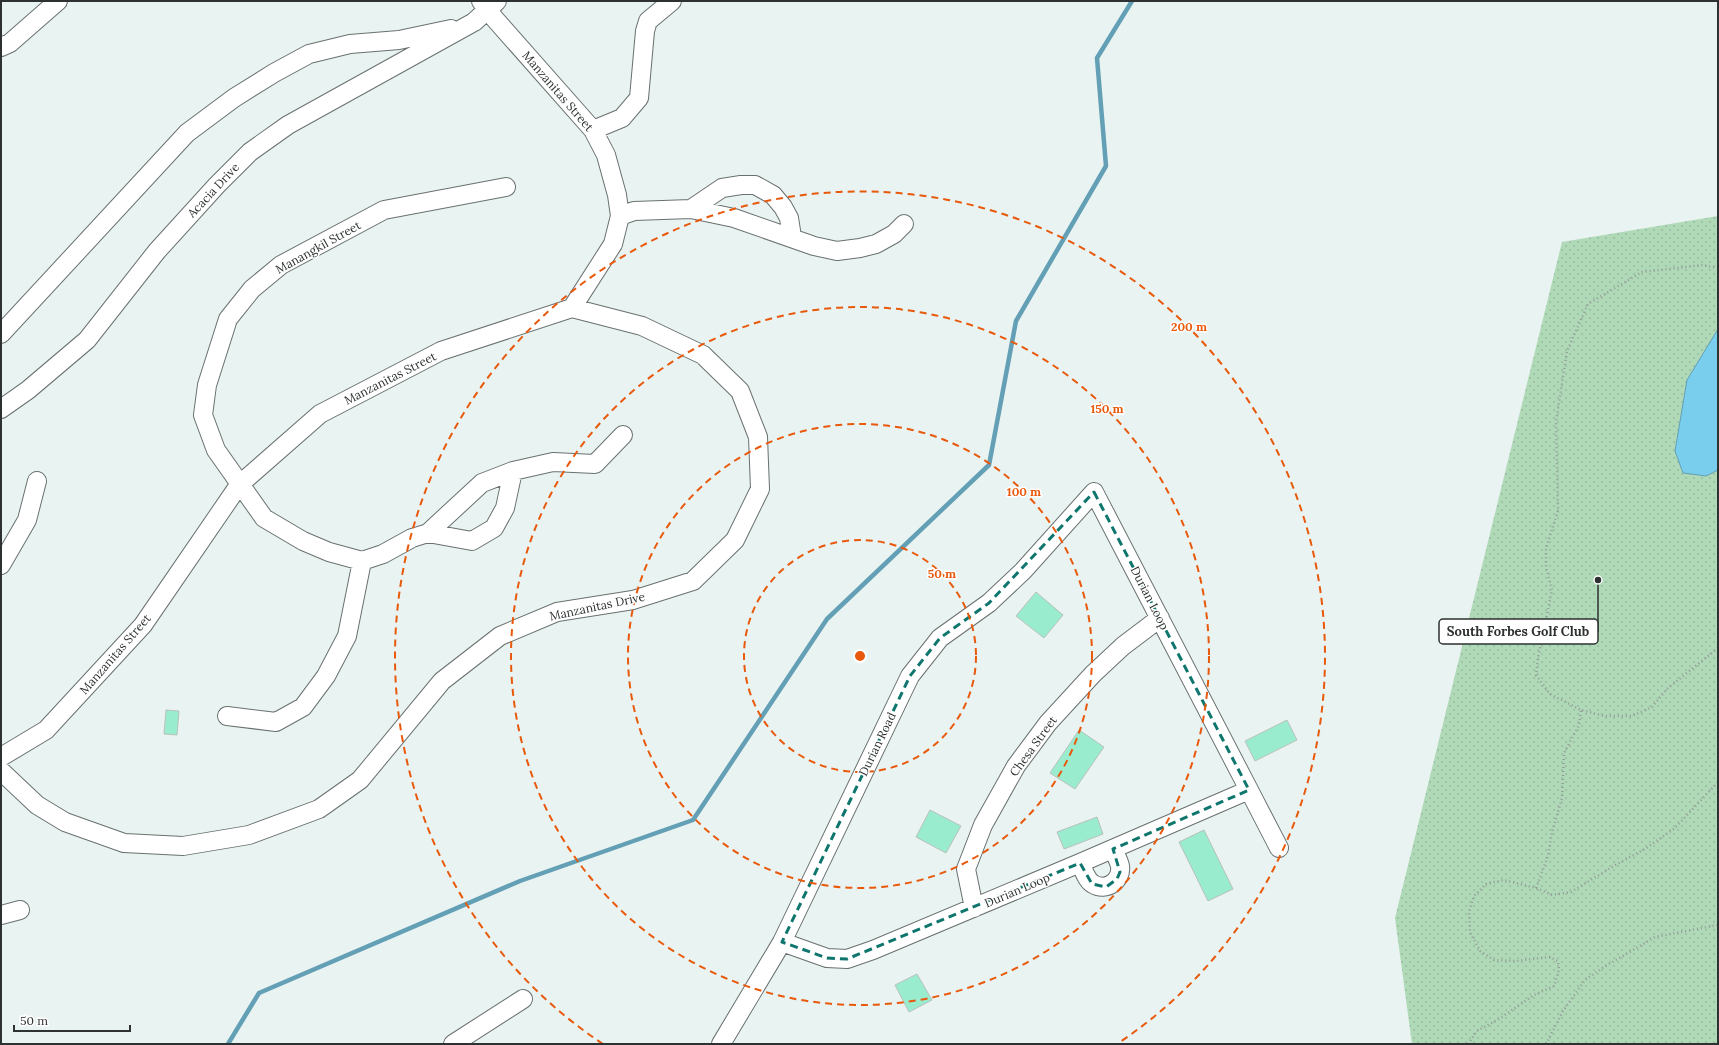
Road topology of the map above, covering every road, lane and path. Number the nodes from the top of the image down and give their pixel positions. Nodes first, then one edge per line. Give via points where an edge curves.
1 (58, 1) edge
2 (672, 1) edge
3 (488, 4) edge
4 (469, 25) junction
5 (1, 47) edge
6 (593, 130) junction
7 (506, 187) dead end
8 (691, 209) junction
9 (620, 216) junction
10 (904, 224) dead end
11 (792, 237) junction
12 (1718, 268) edge
13 (572, 308) junction
14 (1, 334) edge
15 (1, 409) edge
16 (623, 435) dead end
17 (513, 471) junction
18 (38, 481) dead end
19 (239, 485) junction
20 (1094, 492) joint
21 (428, 533) junction
22 (362, 561) junction
23 (1, 565) edge
24 (1160, 618) junction
25 (1718, 648) edge
26 (1580, 710) junction
27 (226, 716) dead end
28 (1, 757) edge
29 (1, 771) edge
30 (1718, 782) edge
31 (1249, 790) junction
32 (1279, 848) dead end
33 (1113, 849) junction
34 (1080, 863) junction
35 (1536, 888) junction
36 (974, 908) junction
37 (20, 910) dead end
38 (1, 915) edge
39 (1718, 925) edge
40 (782, 942) junction
41 (523, 999) dead end
42 (453, 1044) edge
43 (721, 1044) edge
44 (1468, 1044) edge
45 (1546, 1044) edge

1 - 5 street via 10,43
2 - 6 street via 648,21 639,98 622,118
3 - 4 street, Acacia Drive
3 - 6 street, Manzanitas Street
4 - 14 street, Acacia Drive via 399,40 350,44 309,54 234,98 187,134
4 - 15 street, Acacia Drive via 288,125 250,152 157,251 87,340 28,390
6 - 9 street, Manzanitas Street via 606,155
7 - 19 street, Manangkil Street via 384,210 281,265 252,289 228,319 208,385 204,415 216,450
8 - 9 street via 634,211
8 - 11 street via 734,218
8 - 11 street via 722,188 755,185 773,195 783,207
9 - 13 street, Manzanitas Street via 613,244
10 - 11 street via 894,234 876,244 837,252
12 - 26 path via 1703,265 1642,272 1588,304 1568,351 1556,422 1558,511 1546,548 1546,567 1552,590 1536,675 1550,694
13 - 19 street, Manzanitas Street via 442,351 320,414
13 - 29 street, Manzanitas Drive via 642,326 702,355 740,391 758,437 760,489 735,540 693,581 633,600 557,612 500,636 442,681 360,780 319,809 249,835 183,846 124,843 65,822 38,805
16 - 17 street via 595,464 553,462
17 - 21 street via 482,483
17 - 21 street via 505,508 494,528 472,541
18 - 23 street via 27,520
19 - 22 street, Manangkil Street via 264,518 303,542
19 - 28 street, Manzanitas Street via 143,625 46,730
20 - 24 street, Durian Loop
20 - 40 street, Durian Road via 989,604 940,638 910,676
21 - 22 street
22 - 27 street via 347,636 326,676 303,707 276,722
24 - 31 street, Durian Loop
24 - 36 street, Chesa Street via 1123,646 1093,674 1048,723 1016,766 983,825 966,869
25 - 26 path via 1667,689 1652,707 1632,716 1605,716
26 - 35 path via 1579,725 1564,753 1562,798 1548,856
30 - 35 path via 1675,828 1645,849 1572,892 1552,894
31 - 32 street, Durian Loop
31 - 33 street, Durian Loop
33 - 34 street, Durian Loop
33 - 34 street via 1120,865 1120,872 1112,884 1092,884
34 - 36 street, Durian Loop
35 - 44 path via 1504,880 1486,884 1474,896 1469,912 1470,932 1480,951 1494,960 1550,958 1558,961 1559,970 1554,986 1534,995 1477,1031
36 - 40 street, Durian Loop via 848,959 827,958
37 - 38 street
39 - 45 path via 1655,937 1585,980 1563,1011
40 - 43 street, Durian Road
41 - 42 street

